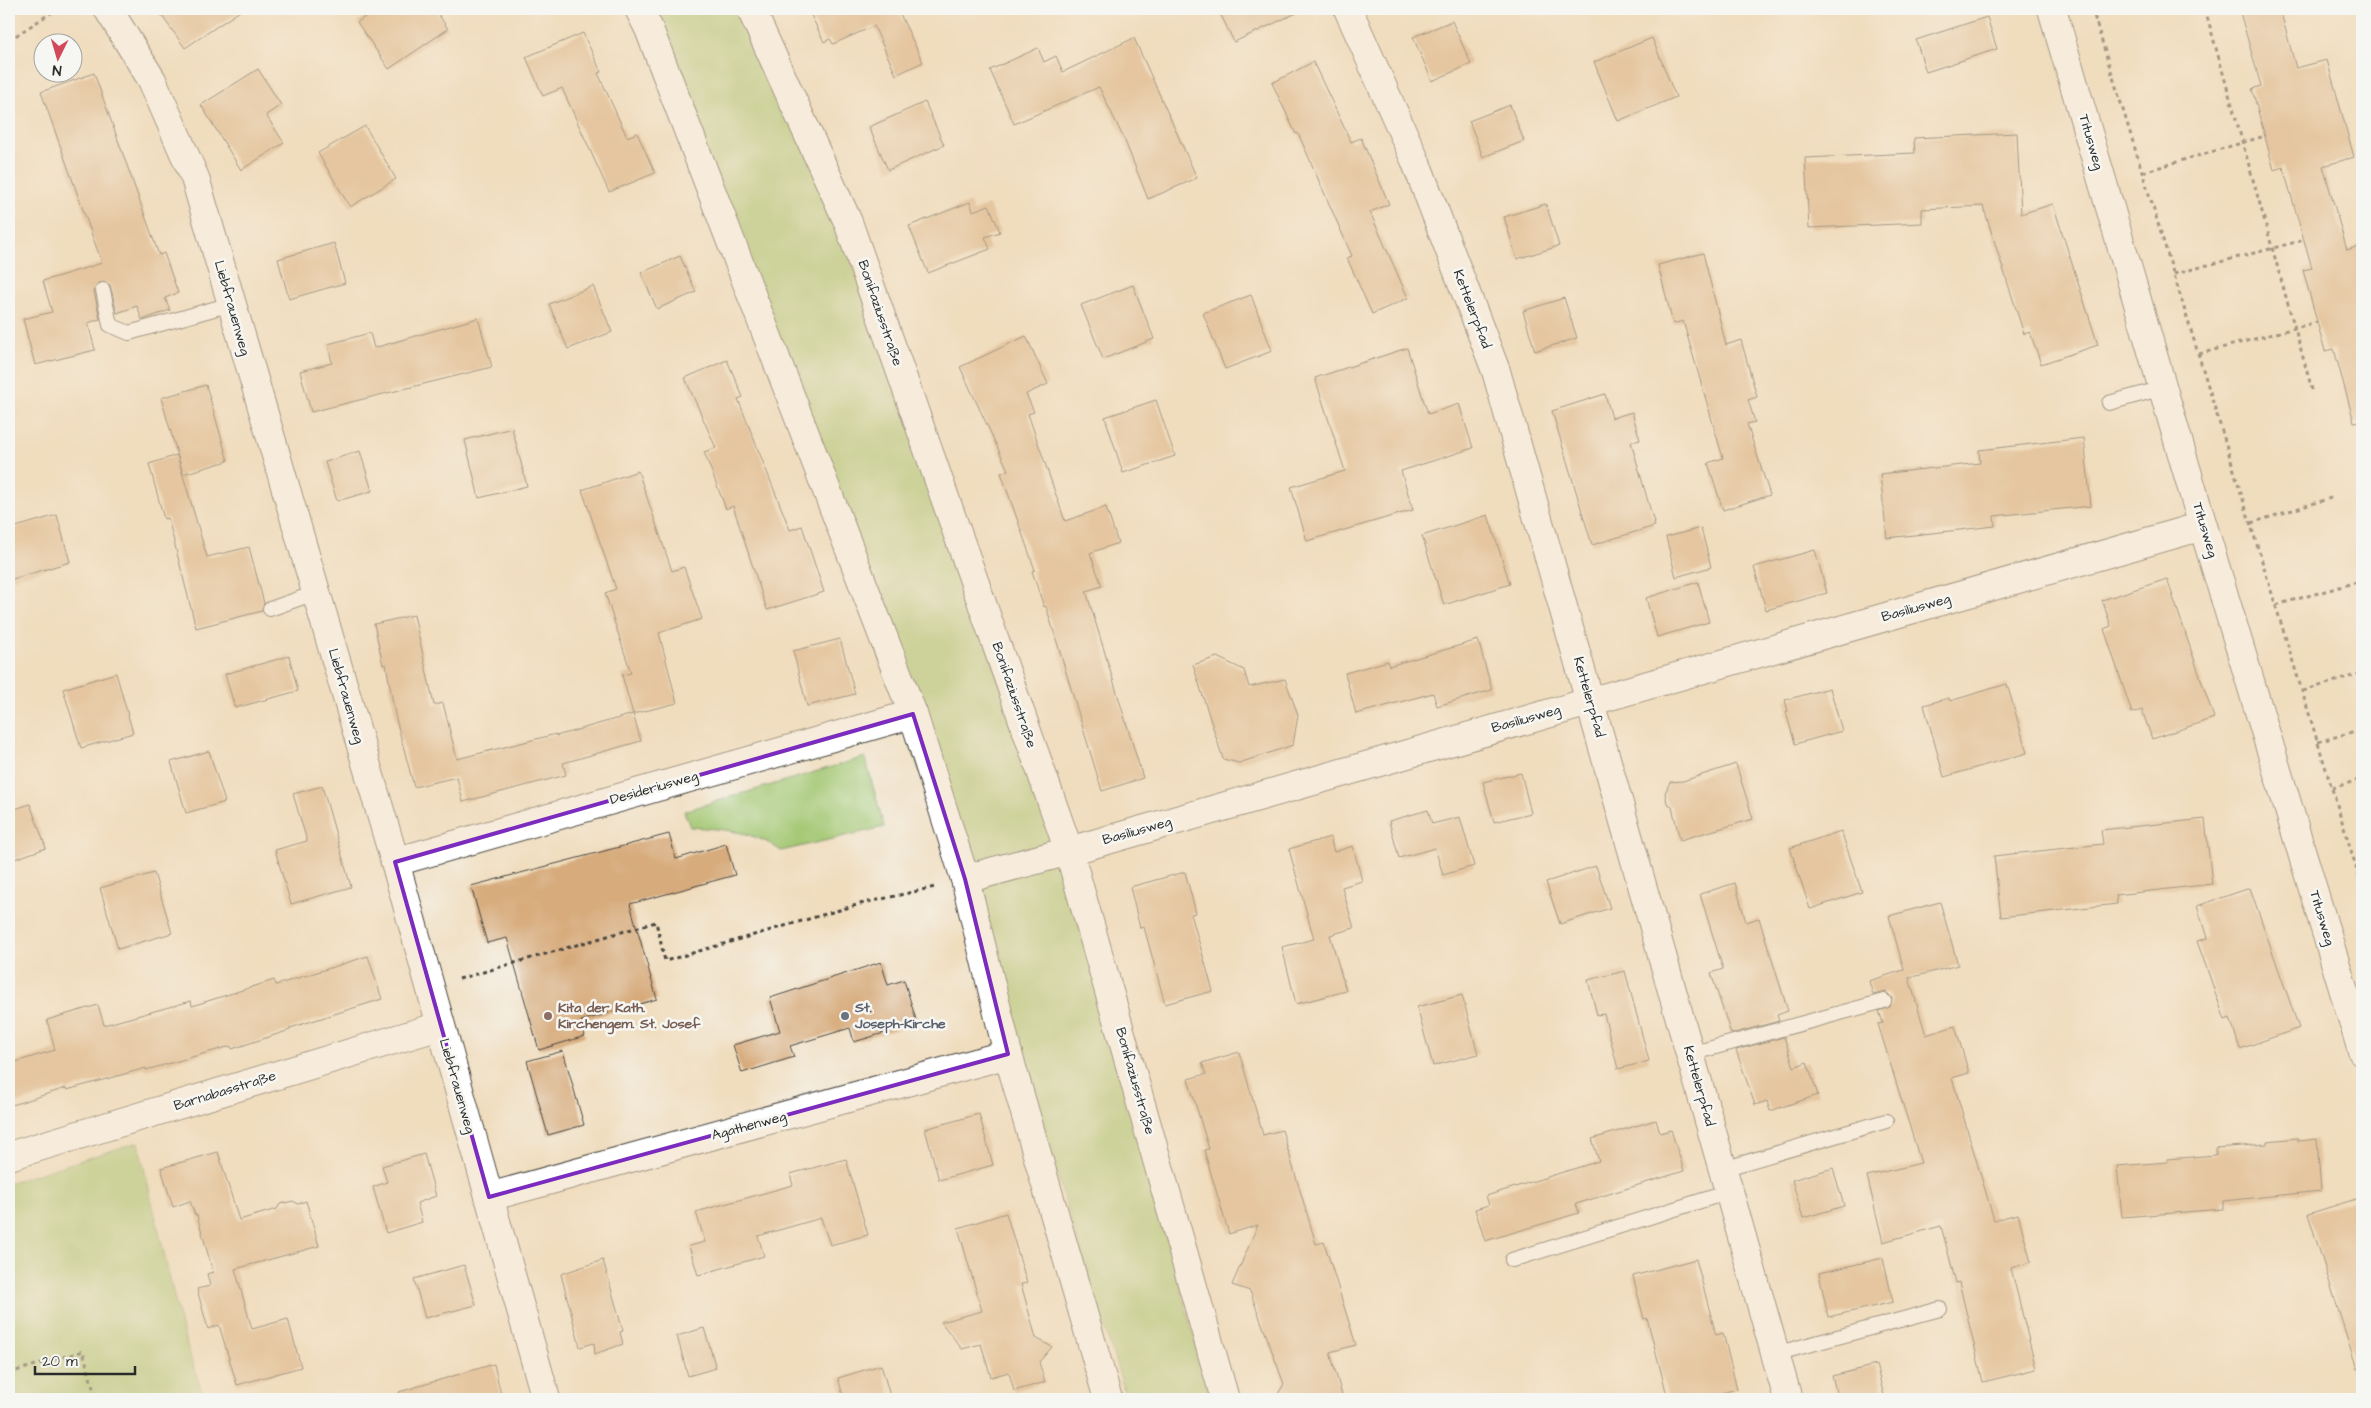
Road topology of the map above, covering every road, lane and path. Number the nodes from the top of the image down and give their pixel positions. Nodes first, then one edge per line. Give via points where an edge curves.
1 (57, 9) edge
2 (108, 9) edge
3 (639, 9) edge
4 (752, 9) edge
5 (1348, 9) edge
6 (2052, 9) edge
7 (2092, 9) edge
8 (2206, 9) edge
9 (9, 40) edge
10 (2265, 136) dead end
11 (2243, 142) junction
12 (2143, 172) junction
13 (2304, 240) dead end
14 (2273, 248) junction
15 (2174, 274) junction
16 (103, 290) dead end
17 (231, 304) junction
18 (2317, 322) dead end
19 (2295, 328) junction
20 (2199, 354) junction
21 (2163, 388) junction
22 (2313, 393) dead end
23 (2109, 403) dead end
24 (2334, 497) dead end
25 (2251, 523) junction
26 (2203, 526) junction
27 (2357, 582) dead end
28 (315, 593) junction
29 (2276, 605) junction
30 (270, 609) dead end
31 (2362, 673) edge
32 (2303, 691) junction
33 (1590, 701) junction
34 (913, 714) junction
35 (2362, 728) edge
36 (2318, 742) junction
37 (2362, 779) edge
38 (2332, 788) junction
39 (1069, 851) junction
40 (394, 862) junction
41 (2360, 871) edge
42 (965, 879) junction
43 (2362, 886) edge
44 (430, 988) junction
45 (1884, 1001) dead end
46 (440, 1026) junction
47 (2362, 1051) edge
48 (1008, 1054) junction
49 (1690, 1054) junction
50 (1886, 1121) dead end
51 (9, 1156) edge
52 (1726, 1181) junction
53 (489, 1198) junction
54 (1512, 1260) dead end
55 (1940, 1309) dead end
56 (1775, 1354) junction
57 (9, 1373) edge
58 (96, 1399) edge
59 (546, 1399) edge
60 (1108, 1399) edge
61 (1225, 1399) edge
62 (1788, 1399) edge

1 - 9 path
2 - 17 street, Liebfrauenweg via 152,80 190,166
3 - 34 street
4 - 39 street, Bonifaziusstraße via 848,222
5 - 33 street, Kettelerpfad via 1415,160 1496,371
6 - 21 street, Titusweg
7 - 12 path
8 - 11 path
10 - 11 path
11 - 12 path
11 - 14 path
12 - 15 path
13 - 14 path
14 - 15 path
14 - 19 path
15 - 20 path
16 - 17 lane via 110,325 129,333
17 - 28 street, Liebfrauenweg
18 - 19 path
19 - 20 path
19 - 22 path
20 - 25 path
21 - 23 lane
21 - 26 street, Titusweg
24 - 25 path
25 - 29 path
26 - 33 street, Basiliusweg
26 - 47 street, Titusweg
27 - 29 path
28 - 30 lane
28 - 40 street, Liebfrauenweg
29 - 32 path
31 - 32 path
32 - 36 path
33 - 39 street, Basiliusweg
33 - 49 street, Kettelerpfad
34 - 40 street, Desideriusweg
34 - 42 street
35 - 36 path
36 - 38 path
37 - 38 path
38 - 41 path
39 - 42 street, Basiliusweg
39 - 61 street, Bonifaziusstraße
40 - 44 street, Liebfrauenweg
41 - 43 path
42 - 44 path via 860,904 665,961 656,922
42 - 48 street
44 - 46 street, Liebfrauenweg
45 - 49 lane
46 - 51 street, Barnabasstraße
46 - 53 street, Liebfrauenweg
48 - 53 street, Agathenweg
48 - 60 street
49 - 52 street, Kettelerpfad
50 - 52 lane
52 - 54 lane
52 - 56 street, Kettelerpfad
53 - 59 street, Liebfrauenweg
55 - 56 lane
56 - 62 street, Kettelerpfad
57 - 58 path via 83,1351

